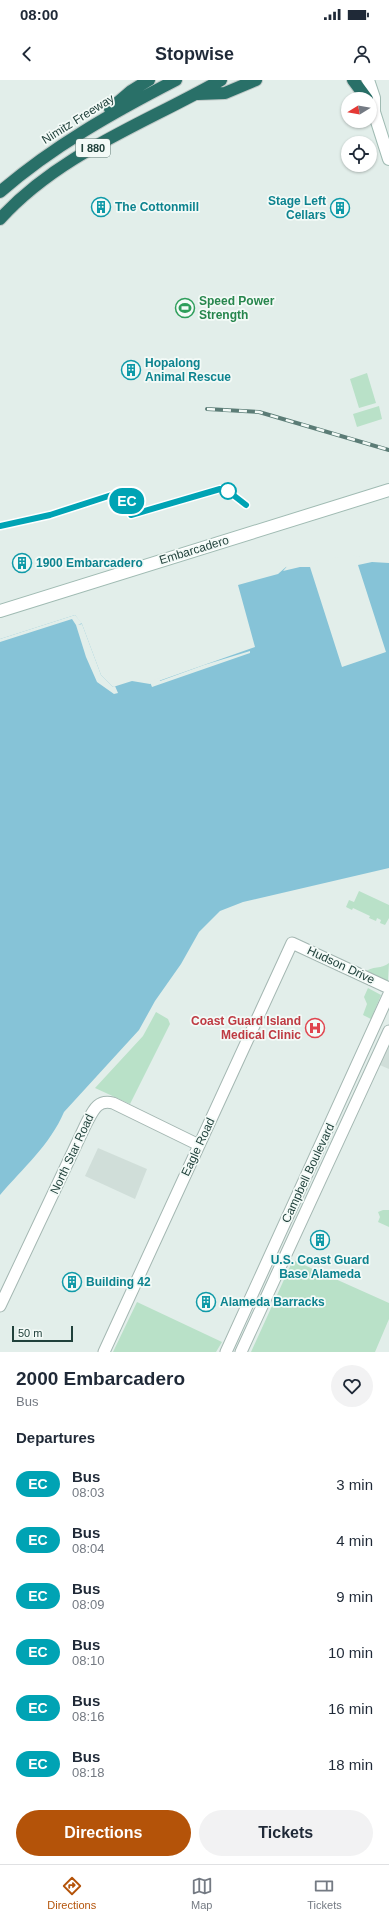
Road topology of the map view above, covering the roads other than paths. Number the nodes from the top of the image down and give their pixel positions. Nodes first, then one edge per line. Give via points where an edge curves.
1 (149, 80) edge
2 (176, 80) edge
3 (221, 80) edge
4 (256, 80) edge
5 (353, 80) edge
6 (361, 80) edge
7 (368, 80) edge
8 (362, 92) edge
9 (365, 92) edge
10 (372, 92) edge
11 (197, 94) junction
12 (377, 124) edge
13 (84, 130) junction
14 (389, 159) edge
15 (0, 192) edge
16 (0, 219) edge
17 (389, 490) edge
18 (0, 612) edge
19 (292, 943) joint
20 (389, 988) edge
21 (389, 994) edge
22 (389, 1031) edge
23 (199, 1145) junction
24 (0, 1306) edge
25 (104, 1352) edge
26 (226, 1352) edge
27 (241, 1352) edge

1 - 13 highway via 131,91
2 - 13 highway, Nimitz Freeway / I 880
3 - 11 highway, I 880
4 - 11 highway via 224,93
5 - 8 highway
6 - 9 main road
7 - 10 main road
11 - 16 highway, I 880 via 109,137 34,188
12 - 14 main road
13 - 15 highway, Nimitz Freeway / I 880
17 - 18 main road, Embarcadero
19 - 20 street, Hudson Drive
19 - 23 street, Eagle Road
21 - 26 street, Campbell Boulevard
22 - 27 street, Campbell Boulevard
23 - 24 street, North Star Road via 113,1103 102,1102 97,1105
23 - 25 street, Eagle Road

